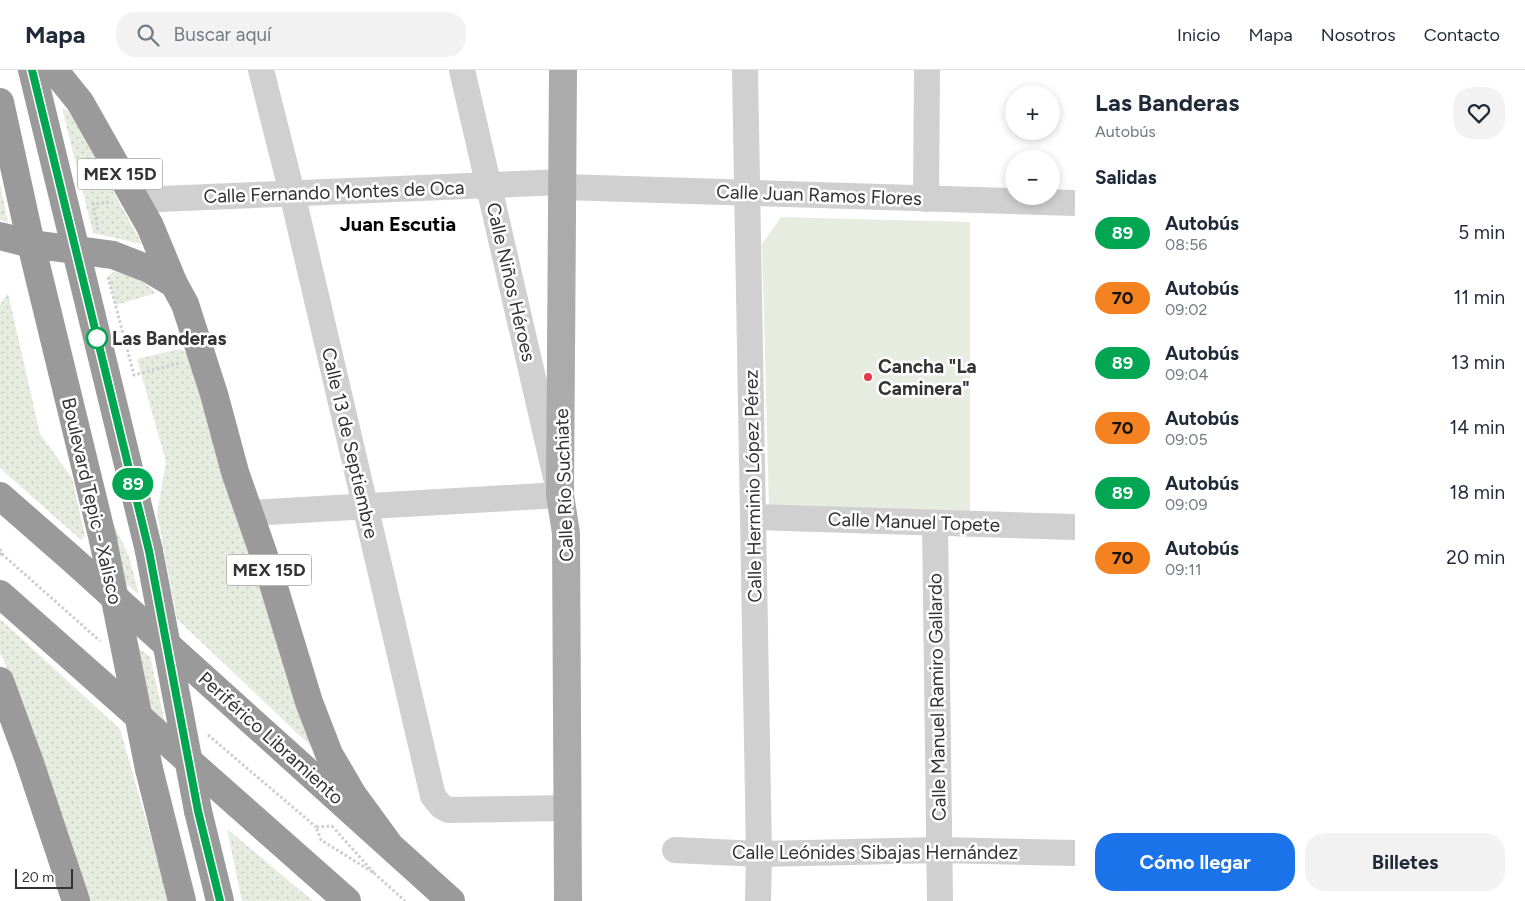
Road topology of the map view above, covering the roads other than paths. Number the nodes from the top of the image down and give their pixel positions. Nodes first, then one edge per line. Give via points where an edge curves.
1 (32, 70) edge
2 (54, 70) edge
3 (261, 70) edge
4 (462, 70) edge
5 (563, 70) edge
6 (745, 70) edge
7 (927, 70) edge
8 (0, 102) edge
9 (563, 184) junction
10 (489, 185) junction
11 (292, 193) junction
12 (746, 193) junction
13 (926, 199) junction
14 (135, 200) junction
15 (1075, 203) edge
16 (0, 236) edge
17 (31, 244) junction
18 (75, 249) junction
19 (174, 284) junction
20 (560, 494) junction
21 (0, 496) edge
22 (365, 506) junction
23 (250, 513) junction
24 (754, 517) junction
25 (935, 523) junction
26 (1075, 527) edge
27 (0, 594) edge
28 (0, 681) edge
29 (567, 808) junction
30 (388, 842) junction
31 (675, 850) dead end
32 (939, 850) junction
33 (1075, 853) edge
34 (759, 854) junction
35 (76, 901) edge
36 (182, 901) edge
37 (220, 901) edge
38 (347, 901) edge
39 (451, 901) edge
40 (568, 901) edge
41 (758, 901) edge
42 (940, 901) edge

1 - 18 highway
2 - 14 highway, MEX 15D via 80,102
3 - 11 street, Calle 13 de Septiembre
4 - 10 street, Calle Niños Héroes
5 - 9 main road, Calle Río Suchiate
6 - 12 street, Calle Herminio López Pérez
7 - 13 street
8 - 17 highway, Boulevard Tepic - Xalisco
9 - 10 street, Calle Fernando Montes de Oca
9 - 12 street, Calle Juan Ramos Flores
9 - 20 main road, Calle Río Suchiate
10 - 11 street, Calle Fernando Montes de Oca
10 - 20 street, Calle Niños Héroes
11 - 14 street, Calle Fernando Montes de Oca
11 - 22 street, Calle 13 de Septiembre
12 - 13 street, Calle Juan Ramos Flores
12 - 24 street, Calle Herminio López Pérez
13 - 15 street, Calle Juan Ramos Flores
14 - 19 highway, MEX 15D via 150,226
16 - 17 highway
17 - 18 highway
17 - 36 highway, Boulevard Tepic - Xalisco, bridge via 103,540 148,769
18 - 19 highway via 113,255 149,269
18 - 37 highway, bridge via 149,551 198,811
19 - 23 highway, MEX 15D via 196,337
20 - 22 street
20 - 29 main road, Calle Río Suchiate via 566,533
21 - 30 highway, Periférico Libramiento / MEX 15D
22 - 23 street
22 - 29 street, Calle 13 de Septiembre via 433,796 440,806 448,810
23 - 30 highway, MEX 15D via 309,702 329,754 353,795
24 - 25 street, Calle Manuel Topete
24 - 34 street, Calle Herminio López Pérez
25 - 26 street, Calle Manuel Topete
25 - 32 street, Calle Manuel Ramiro Gallardo
27 - 38 highway
28 - 35 highway
29 - 40 main road, Calle Río Suchiate
30 - 39 highway, Periférico Libramiento / MEX 15D
31 - 34 street, Calle Leónides Sibajas Hernández
32 - 33 street, Calle Leónides Sibajas Hernández
32 - 34 street, Calle Leónides Sibajas Hernández
32 - 42 street, Calle Manuel Ramiro Gallardo
34 - 41 street, Calle Herminio López Pérez

